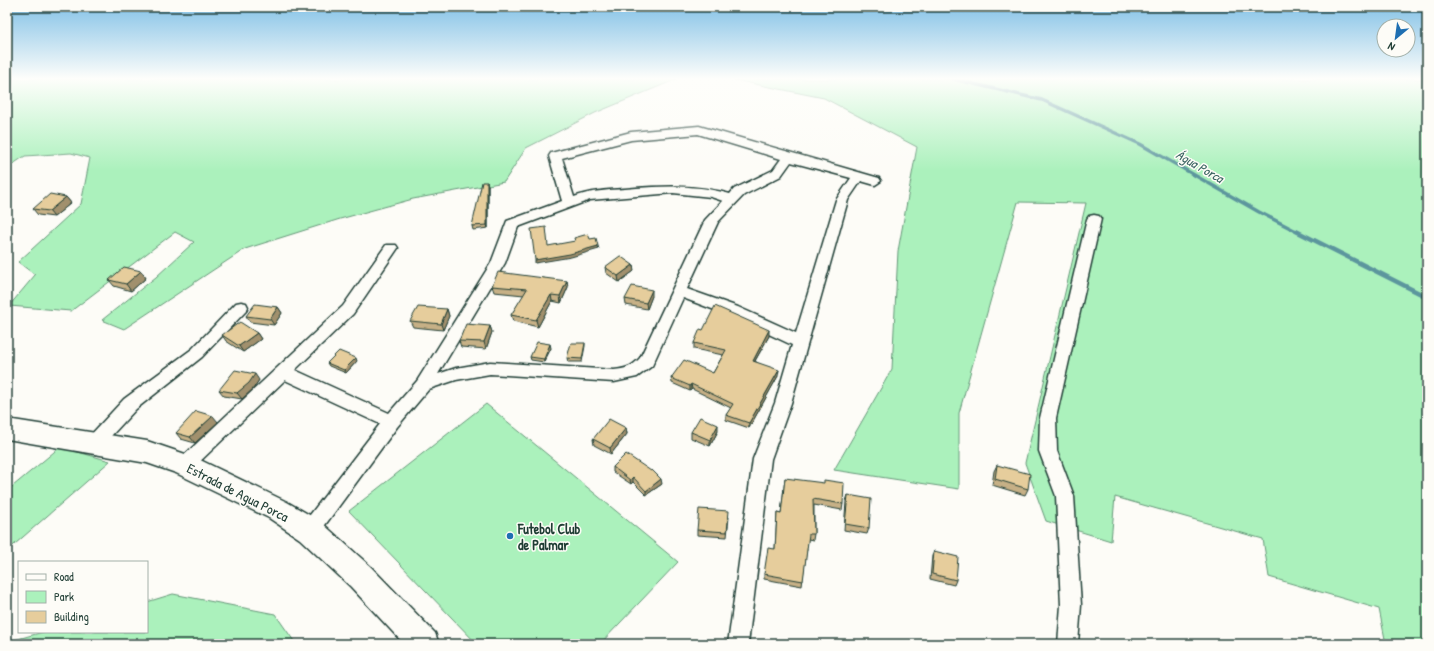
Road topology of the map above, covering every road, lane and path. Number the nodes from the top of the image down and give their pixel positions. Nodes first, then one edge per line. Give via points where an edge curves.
1 (788, 157) junction
2 (858, 177) junction
3 (875, 181) dead end
4 (732, 199) junction
5 (569, 203) junction
6 (1094, 218) dead end
7 (391, 248) dead end
8 (679, 292) junction
9 (241, 307) dead end
10 (801, 342) junction
11 (284, 372) junction
12 (423, 385) junction
13 (391, 422) junction
14 (7, 429) edge
15 (93, 444) junction
16 (185, 465) junction
17 (310, 530) junction
18 (424, 644) edge
19 (738, 644) edge
20 (1068, 644) edge

1 - 2 street
1 - 4 street via 777,172 739,192
1 - 5 street via 699,130 631,136 555,156
2 - 3 street
2 - 10 street via 842,200
4 - 5 street via 696,191 655,189 588,196
4 - 8 street via 712,220
5 - 12 street via 512,224 498,264
6 - 20 street via 1048,418 1048,451 1065,496 1071,605
7 - 11 street via 348,310
8 - 10 street via 733,311
8 - 12 street via 646,362 639,370 630,374 614,376 490,368 456,374
9 - 15 street via 197,353 130,404
10 - 19 street via 783,403 762,459
11 - 13 street
11 - 16 street
12 - 13 street
13 - 17 street
14 - 15 main road, Estrada de Agua Porca
15 - 16 main road, Estrada de Agua Porca via 147,452
16 - 17 main road, Estrada de Agua Porca via 278,510
17 - 18 main road, Estrada de Agua Porca via 360,577

